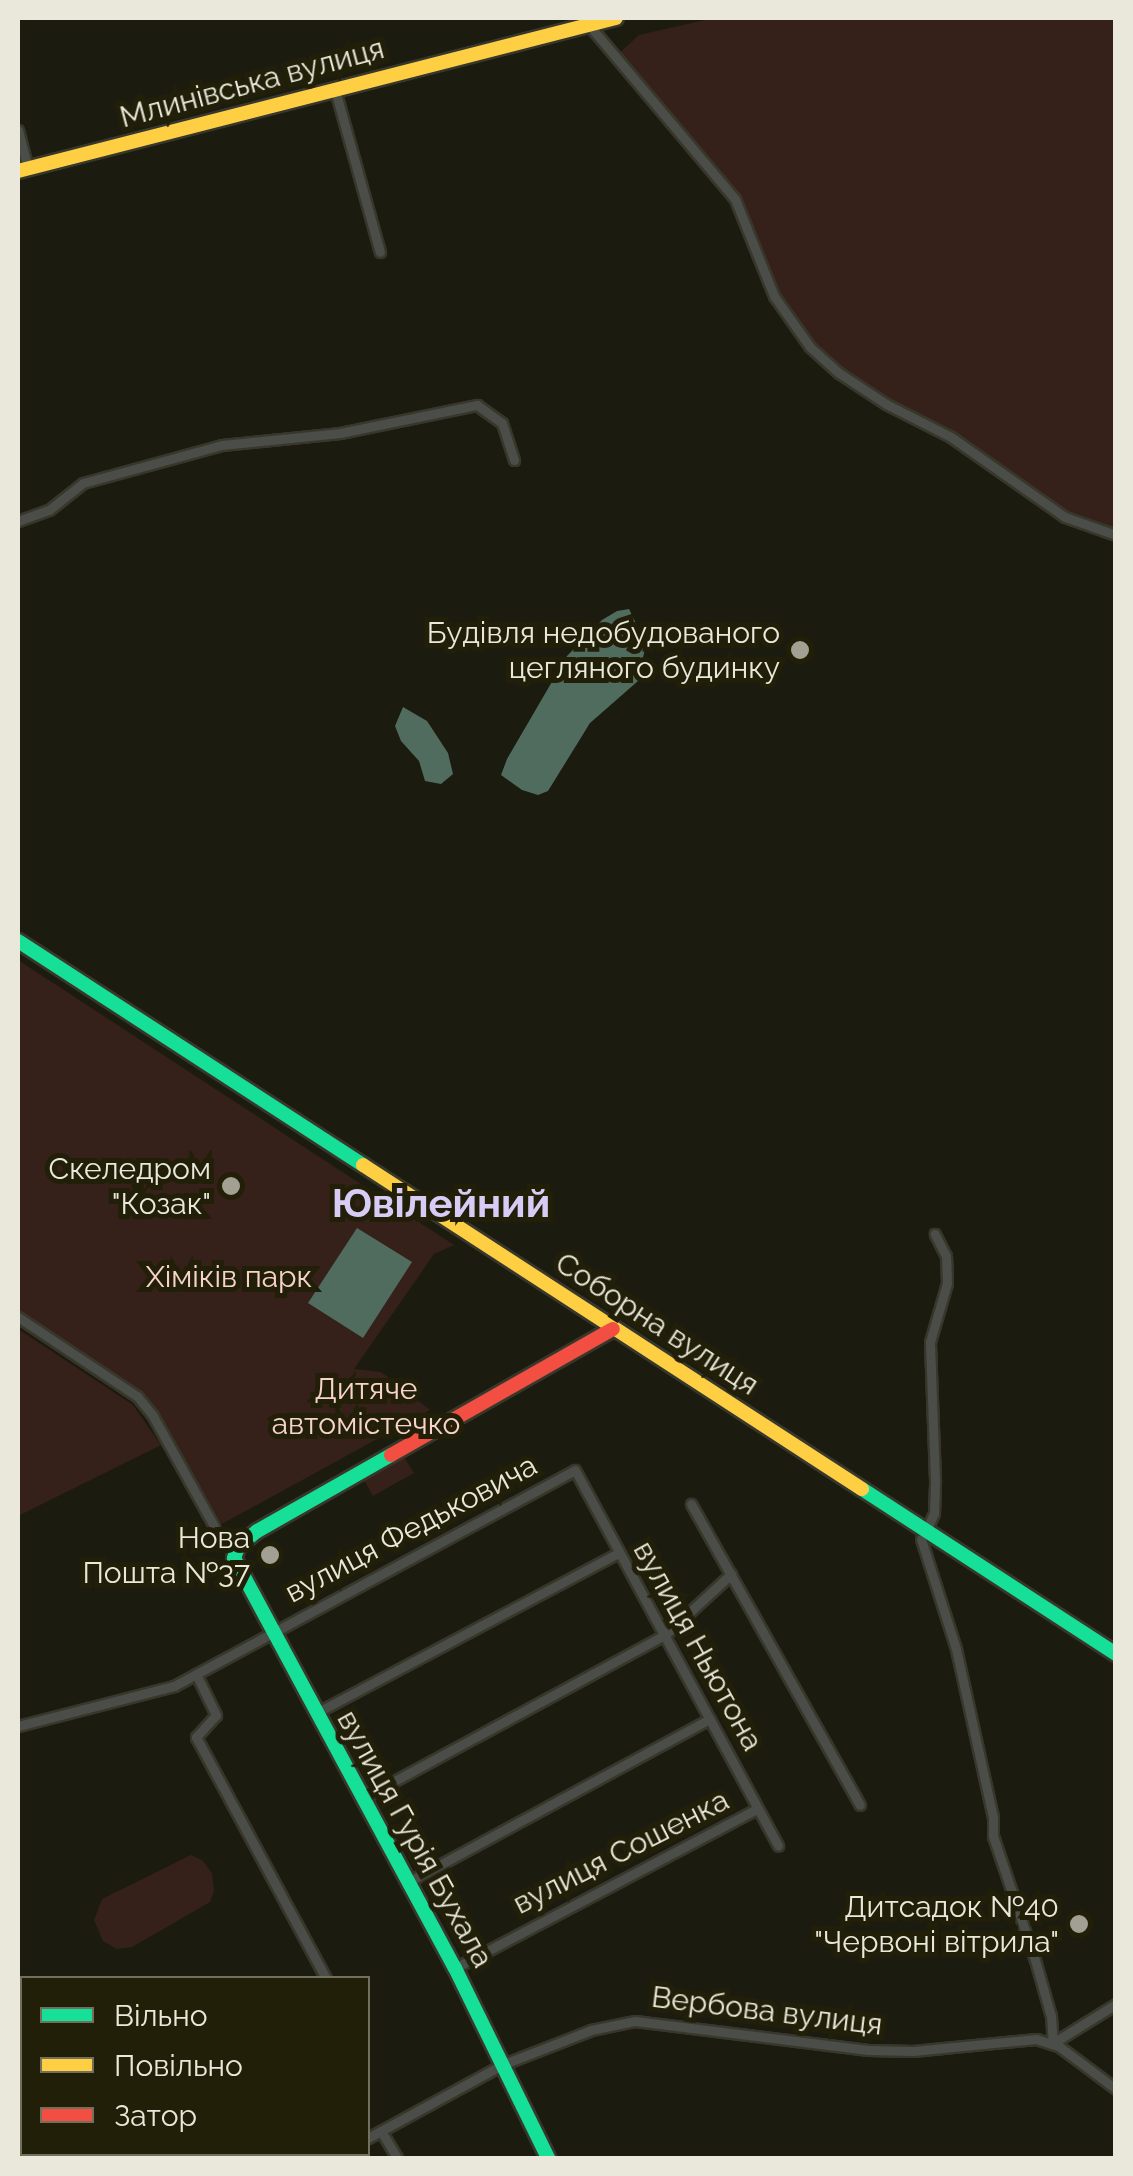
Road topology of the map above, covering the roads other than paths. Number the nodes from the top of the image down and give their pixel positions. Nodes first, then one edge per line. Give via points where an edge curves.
1 (616, 18) edge
2 (589, 24) junction
3 (335, 90) junction
4 (18, 130) edge
5 (23, 170) edge
6 (380, 252) dead end
7 (514, 460) dead end
8 (18, 521) edge
9 (1116, 535) edge
10 (18, 941) edge
11 (935, 1234) dead end
12 (18, 1317) edge
13 (614, 1329) junction
14 (574, 1470) joint
15 (690, 1504) dead end
16 (214, 1526) dead end
17 (924, 1535) junction
18 (618, 1553) junction
19 (731, 1574) junction
20 (272, 1632) junction
21 (665, 1635) junction
22 (1116, 1654) edge
23 (196, 1674) junction
24 (316, 1714) junction
25 (710, 1719) junction
26 (18, 1726) edge
27 (363, 1798) junction
28 (860, 1805) dead end
29 (757, 1809) junction
30 (778, 1846) dead end
31 (408, 1882) junction
32 (455, 1968) junction
33 (325, 1976) edge
34 (1116, 2004) edge
35 (1052, 2043) junction
36 (504, 2064) junction
37 (1115, 2087) edge
38 (381, 2131) junction
39 (370, 2137) edge
40 (397, 2158) edge
41 (548, 2158) edge

1 - 2 main road, Млинівська вулиця
2 - 3 main road, Млинівська вулиця
2 - 9 street via 734,199 774,296 810,347 839,373 951,437 1044,504
3 - 5 main road, Млинівська вулиця
3 - 6 street
4 - 5 street
7 - 8 street via 502,422 477,405 340,432 222,445 84,484 49,510
10 - 13 main road, Соборна вулиця
11 - 17 street via 948,1283 930,1342 936,1460 934,1513
12 - 16 street via 136,1396
13 - 17 main road, Соборна вулиця
13 - 20 main road, вулиця Гурія Бухала via 338,1483 238,1547 236,1568
14 - 18 street, вулиця Ньютона
14 - 20 street, вулиця Федьковича
15 - 19 street
17 - 22 main road, Соборна вулиця
17 - 35 street via 956,1648 992,1836 1036,1960
18 - 21 street, вулиця Ньютона
18 - 24 street
19 - 21 street
19 - 28 street
20 - 23 street, вулиця Федьковича
20 - 24 main road, вулиця Гурія Бухала
21 - 25 street, вулиця Ньютона
21 - 27 street
23 - 26 street, вулиця Федьковича via 147,1695
23 - 33 street via 216,1715 196,1737
24 - 27 main road, вулиця Гурія Бухала
25 - 29 street, вулиця Ньютона
25 - 31 street
27 - 31 main road, вулиця Гурія Бухала
29 - 30 street, вулиця Ньютона
29 - 32 street, вулиця Сошенка
31 - 32 main road, вулиця Гурія Бухала
32 - 36 main road, вулиця Гурія Бухала
34 - 35 street
35 - 36 street, Вербова вулиця via 868,2050 635,2020
35 - 37 street
36 - 38 street, Вербова вулиця
36 - 41 main road, вулиця Гурія Бухала
38 - 39 street, Вербова вулиця
38 - 40 street

